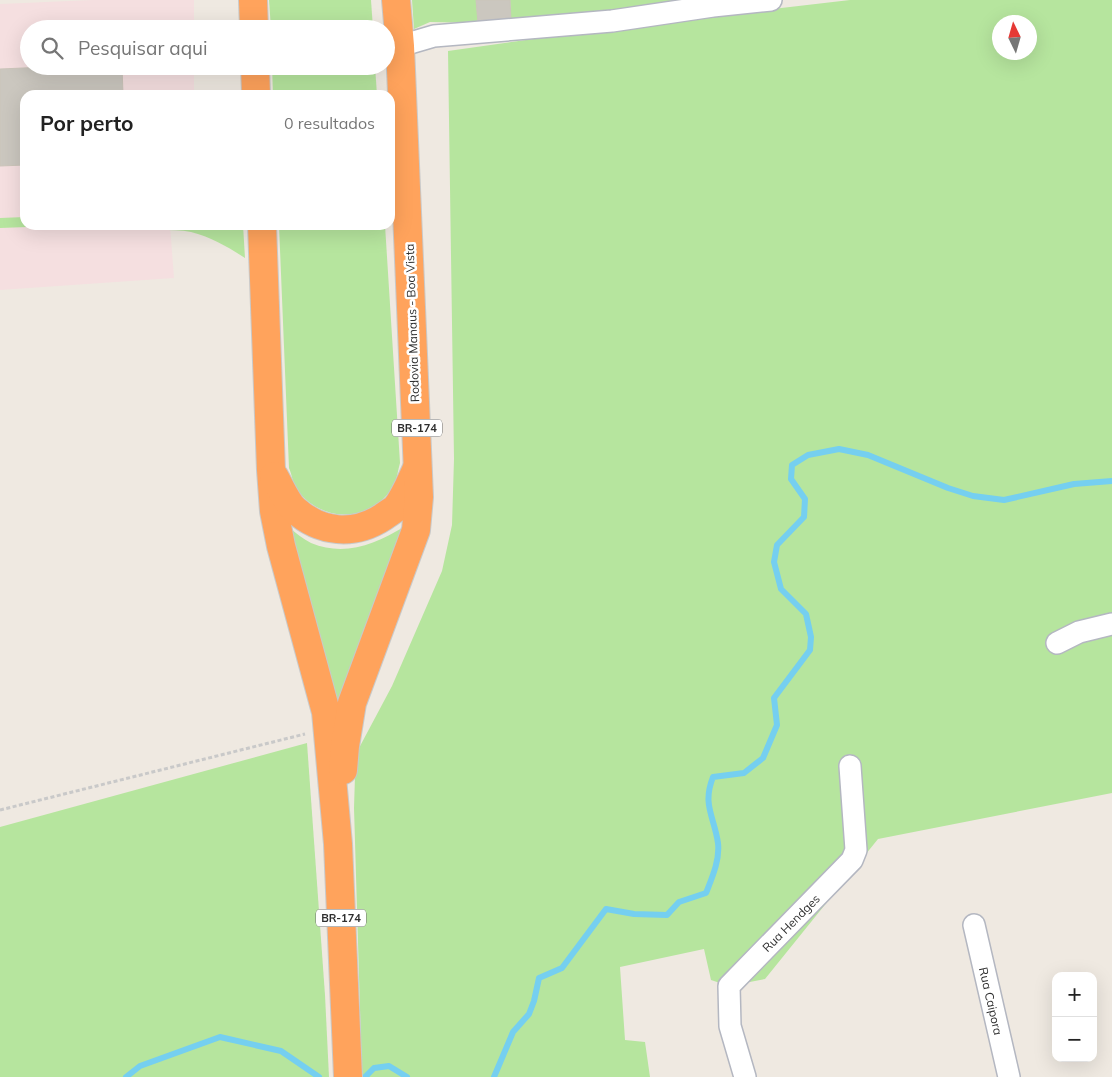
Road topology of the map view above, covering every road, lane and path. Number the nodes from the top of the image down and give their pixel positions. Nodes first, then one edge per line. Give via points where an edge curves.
1 (253, 0) edge
2 (396, 0) edge
3 (771, 0) edge
4 (713, 3) edge
5 (254, 20) edge
6 (400, 46) junction
7 (255, 75) edge
8 (256, 90) edge
9 (262, 230) edge
10 (418, 464) junction
11 (270, 470) junction
12 (1112, 624) edge
13 (1057, 643) dead end
14 (328, 729) junction
15 (850, 766) dead end
16 (0, 810) edge
17 (338, 844) junction
18 (974, 925) dead end
19 (348, 1077) edge
20 (745, 1077) edge
21 (1008, 1077) edge

1 - 5 highway
2 - 6 highway, Rodovia Manaus - Boa Vista / BR-174
3 - 4 street
4 - 6 street via 612,21 434,36
6 - 10 highway, Rodovia Manaus - Boa Vista / BR-174
7 - 8 highway
9 - 11 highway, Rodovia Manaus - Boa Vista / BR-174
10 - 11 highway via 406,493 394,509 357,529 334,529 300,513 293,508
10 - 17 highway, Rodovia Manaus - Boa Vista / BR-174 via 416,530 352,703 345,746
11 - 14 highway, Rodovia Manaus - Boa Vista / BR-174 via 281,546
12 - 13 street via 1078,632
14 - 16 path
14 - 17 highway, Rodovia Manaus - Boa Vista / BR-174
15 - 20 street, Rua Hendges via 856,850 852,860 729,986 730,1026
17 - 19 highway, Rodovia Manaus - Boa Vista / BR-174
18 - 21 street, Rua Caipora

